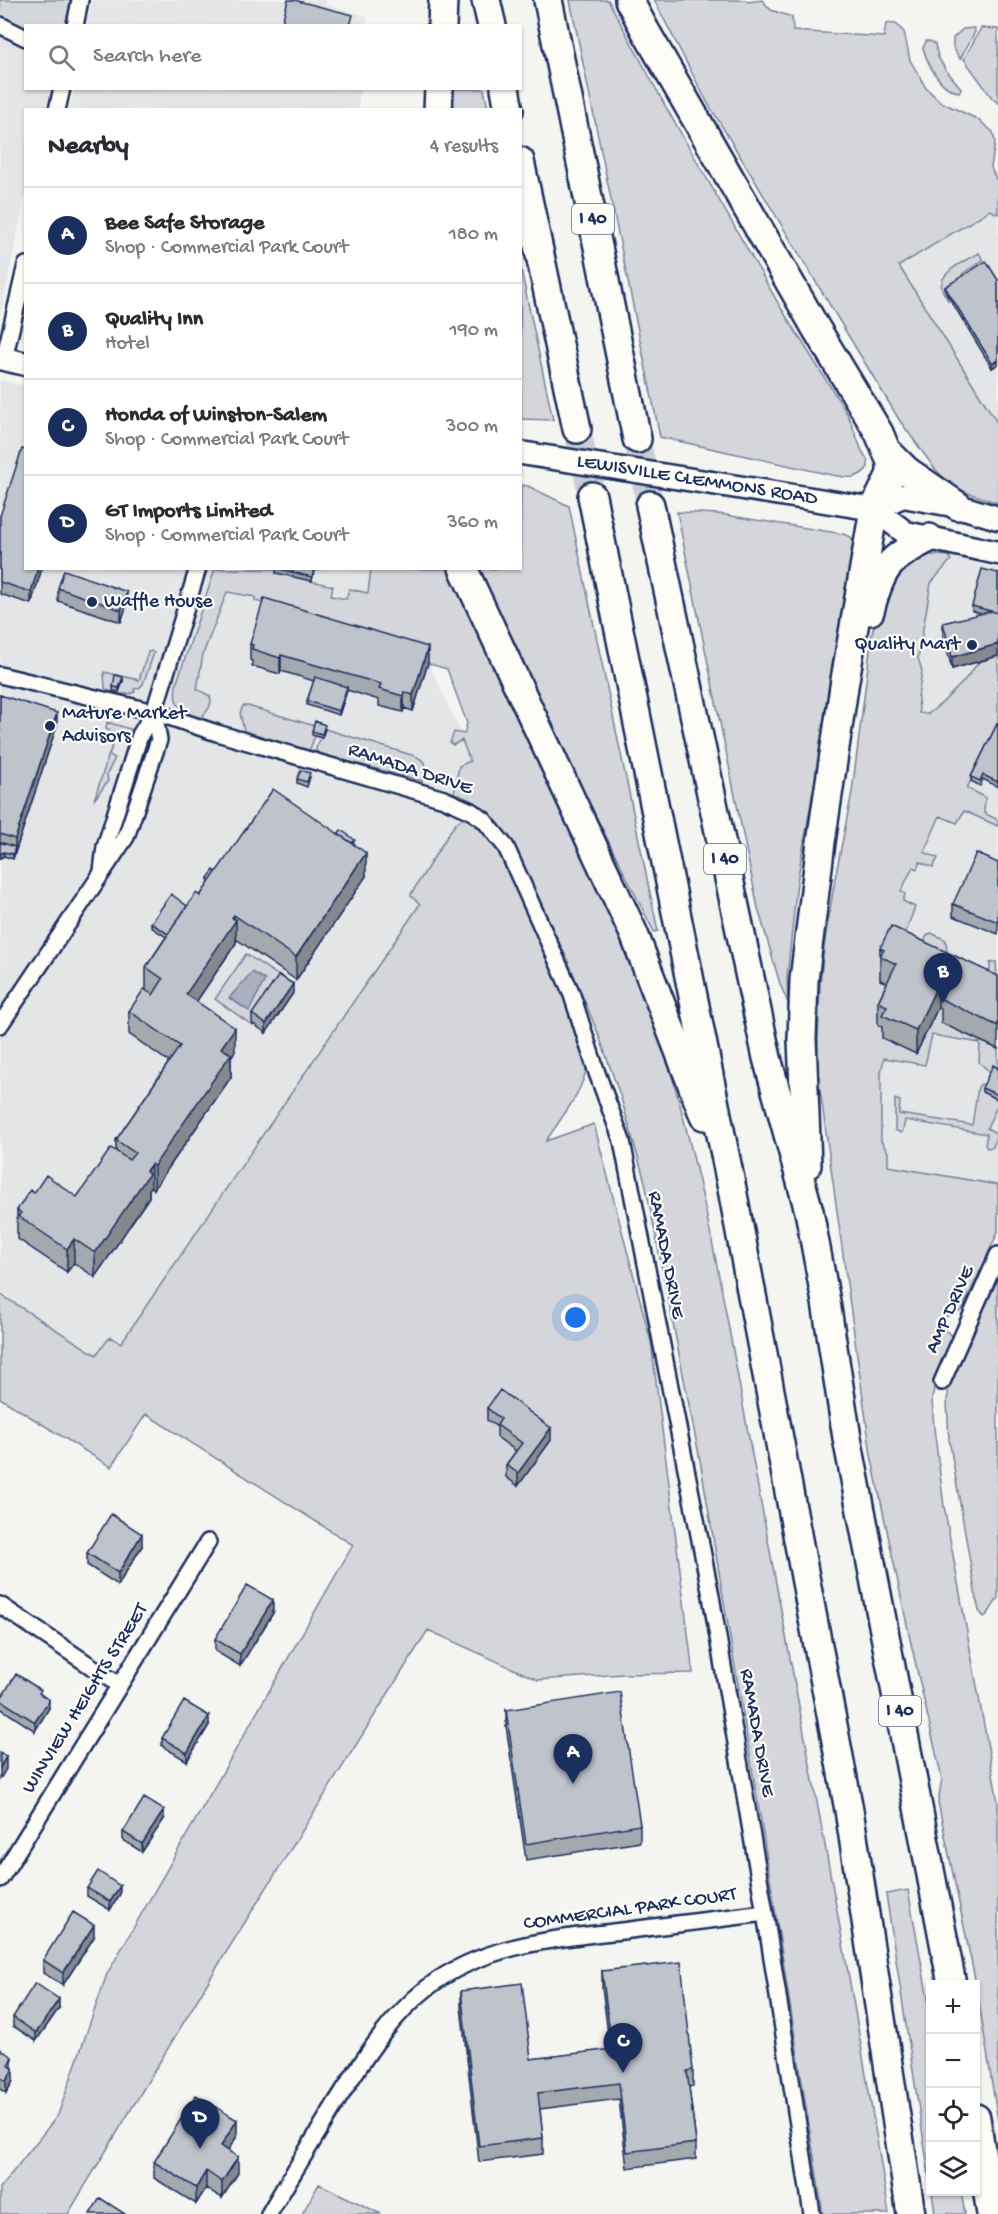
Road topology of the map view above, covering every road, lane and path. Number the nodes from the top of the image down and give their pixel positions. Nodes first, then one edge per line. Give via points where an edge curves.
1 (80, 0) edge
2 (443, 0) edge
3 (486, 0) edge
4 (548, 0) edge
5 (629, 0) edge
6 (75, 24) edge
7 (442, 24) edge
8 (492, 24) edge
9 (0, 25) edge
10 (24, 37) edge
11 (62, 90) edge
12 (439, 90) edge
13 (505, 90) edge
14 (57, 108) edge
15 (438, 108) edge
16 (510, 108) edge
17 (522, 170) edge
18 (24, 277) edge
19 (10, 360) edge
20 (578, 429) tunnel mouth
21 (637, 438) tunnel mouth
22 (886, 450) junction
23 (522, 453) edge
24 (592, 496) tunnel mouth
25 (650, 505) tunnel mouth
26 (958, 506) junction
27 (874, 509) junction
28 (998, 518) edge
29 (929, 538) junction
30 (998, 554) edge
31 (197, 570) edge
32 (464, 570) edge
33 (0, 675) edge
34 (844, 680) junction
35 (154, 712) junction
36 (0, 1025) edge
37 (732, 1189) junction
38 (809, 1211) junction
39 (998, 1255) edge
40 (942, 1382) dead end
41 (208, 1542) dead end
42 (0, 1605) edge
43 (119, 1685) junction
44 (0, 1879) edge
45 (765, 1913) junction
46 (951, 1980) edge
47 (979, 2142) edge
48 (268, 2214) edge
49 (812, 2214) edge
50 (911, 2214) edge
51 (991, 2214) edge

1 - 6 street
2 - 7 highway
3 - 8 highway
4 - 21 highway, I 40
5 - 22 highway
9 - 10 street
11 - 14 street
12 - 15 highway
13 - 16 highway
17 - 20 highway
18 - 19 street
22 - 26 highway via 907,471
22 - 27 highway via 891,474
23 - 27 main road, LEWISVILLE CLEMMONS ROAD, bridge
24 - 37 highway
25 - 38 highway, I 40 via 767,1058
26 - 27 main road via 903,496
26 - 28 main road
27 - 29 main road, LEWISVILLE CLEMMONS ROAD via 906,532
27 - 34 highway
29 - 30 main road, LEWISVILLE CLEMMONS ROAD
29 - 34 highway via 899,554 882,575
31 - 35 street
32 - 37 highway via 634,934
33 - 35 street, RAMADA DRIVE
34 - 38 highway via 804,980 802,1039
35 - 36 street via 159,740 126,837
35 - 45 street, RAMADA DRIVE via 460,804 484,820 506,848 571,992 622,1141 711,1596
37 - 50 highway via 849,1810
38 - 46 highway, I 40 via 847,1438
39 - 40 street, AMP DRIVE
41 - 43 street, WINVIEW HEIGHTS STREET
42 - 43 street
43 - 44 street, WINVIEW HEIGHTS STREET
45 - 48 street, COMMERCIAL PARK COURT via 559,1939 500,1952 453,1971 428,1988 383,2032
45 - 49 street, RAMADA DRIVE
47 - 51 highway

